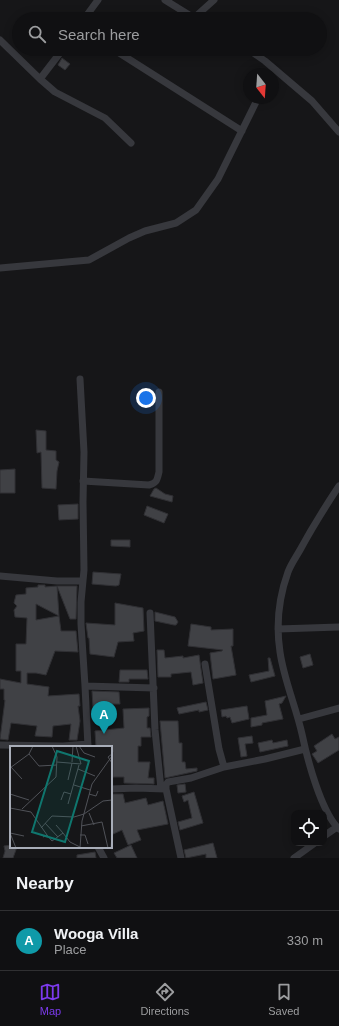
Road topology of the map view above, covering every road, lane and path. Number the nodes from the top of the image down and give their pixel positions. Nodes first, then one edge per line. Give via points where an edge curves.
1 (98, 0) edge
2 (165, 0) edge
3 (214, 0) edge
4 (89, 12) edge
5 (183, 12) edge
6 (201, 12) edge
7 (0, 40) edge
8 (12, 52) edge
9 (16, 56) edge
10 (58, 56) edge
11 (125, 56) edge
12 (255, 56) edge
13 (268, 68) edge
14 (279, 77) edge
15 (40, 79) junction
16 (255, 104) edge
17 (242, 131) junction
18 (339, 132) edge
19 (131, 143) dead end
20 (0, 268) edge
21 (80, 379) dead end
22 (159, 392) dead end
23 (83, 482) junction
24 (339, 486) edge
25 (0, 576) edge
26 (83, 581) junction
27 (150, 613) dead end
28 (339, 628) edge
29 (278, 629) junction
30 (204, 664) dead end
31 (86, 686) junction
32 (154, 688) junction
33 (339, 708) edge
34 (299, 719) junction
35 (0, 745) edge
36 (88, 746) edge
37 (305, 749) junction
38 (224, 767) junction
39 (112, 789) edge
40 (163, 789) junction
41 (338, 828) edge
42 (327, 834) edge
43 (311, 846) edge
44 (99, 848) edge
45 (104, 858) edge
46 (181, 858) edge
47 (294, 858) edge

1 - 4 street
2 - 5 street
3 - 6 street
7 - 8 street
9 - 15 street
10 - 15 street
11 - 17 street
12 - 13 street
14 - 18 street via 312,101
15 - 19 street via 55,92 105,118
16 - 17 street
17 - 20 street via 218,179 196,210 176,223 145,231 89,260
21 - 23 street
22 - 23 street via 157,480 149,485
23 - 26 street
24 - 29 street via 315,521 288,571 280,604
25 - 26 street
26 - 31 street via 81,624
27 - 32 street
28 - 29 street
29 - 34 street via 280,653
30 - 38 street
31 - 32 street
31 - 36 street
32 - 40 street via 155,730
33 - 34 street
34 - 37 street
35 - 36 street
37 - 38 street
37 - 41 street via 323,803
38 - 40 street via 191,778 171,781
39 - 40 street
40 - 46 street
41 - 42 street
43 - 47 street
44 - 45 street

